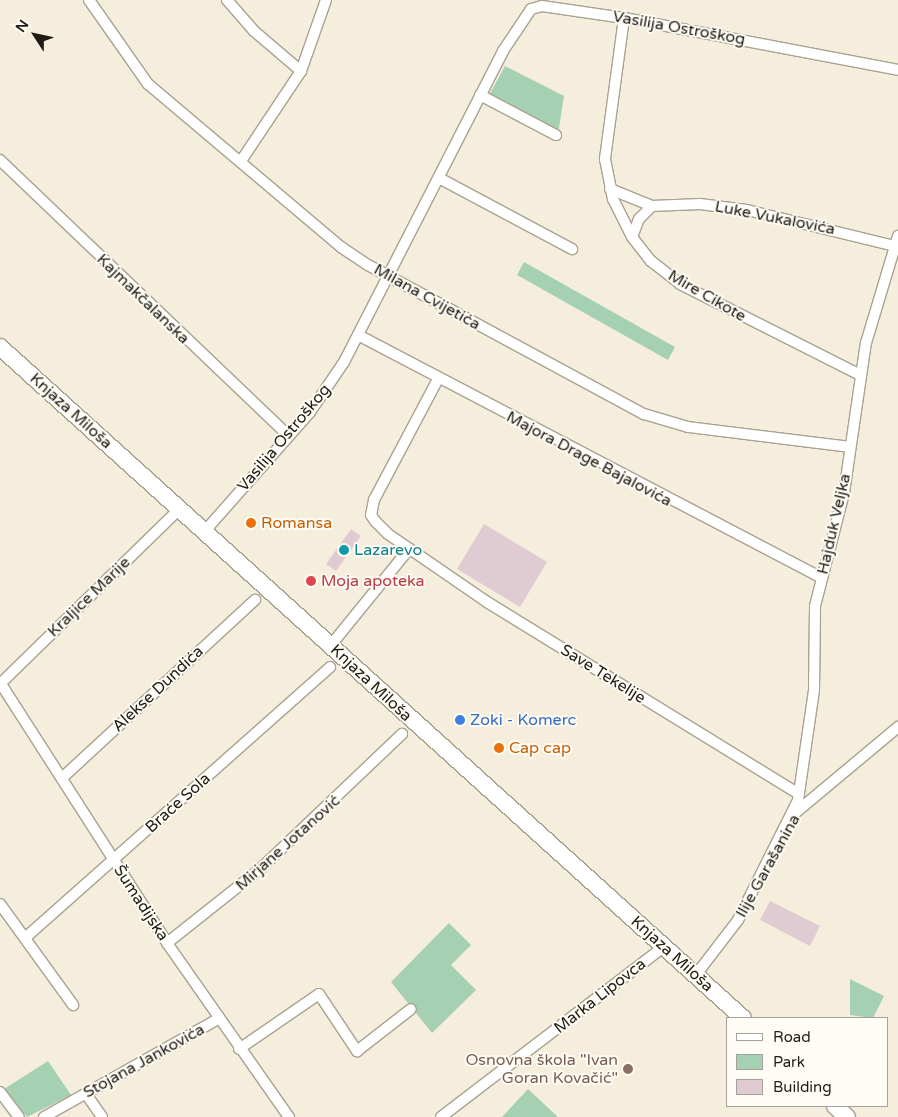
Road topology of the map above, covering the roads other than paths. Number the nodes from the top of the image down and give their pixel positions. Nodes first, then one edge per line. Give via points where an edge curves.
1 (89, 0) edge
2 (227, 0) edge
3 (326, 0) edge
4 (624, 18) junction
5 (301, 70) junction
6 (898, 70) edge
7 (480, 95) junction
8 (556, 135) dead end
9 (0, 160) edge
10 (241, 161) junction
11 (439, 178) junction
12 (610, 189) junction
13 (652, 206) junction
14 (632, 237) junction
15 (897, 241) edge
16 (572, 249) dead end
17 (387, 275) junction
18 (358, 335) junction
19 (0, 347) edge
20 (860, 375) junction
21 (438, 379) junction
22 (288, 435) junction
23 (850, 447) junction
24 (178, 510) junction
25 (204, 532) junction
26 (409, 549) junction
27 (822, 578) junction
28 (255, 600) dead end
29 (331, 645) junction
30 (330, 668) dead end
31 (0, 684) edge
32 (898, 727) edge
33 (402, 734) dead end
34 (62, 778) junction
35 (799, 794) junction
36 (793, 815) junction
37 (114, 861) junction
38 (0, 904) edge
39 (25, 938) junction
40 (167, 943) junction
41 (663, 947) junction
42 (695, 976) junction
43 (73, 1005) dead end
44 (411, 1009) dead end
45 (742, 1017) edge
46 (218, 1019) junction
47 (239, 1049) junction
48 (0, 1092) edge
49 (86, 1094) junction
50 (836, 1107) edge
51 (19, 1117) edge
52 (44, 1117) edge
53 (102, 1117) edge
54 (289, 1117) edge
55 (441, 1117) edge
56 (847, 1117) edge

1 - 10 street, Milana Cvijetića via 148,84
2 - 5 street via 254,32
3 - 5 street
4 - 6 street, Vasilija Ostroškog
4 - 7 street, Vasilija Ostroškog via 542,6 531,9 521,19
4 - 12 street, Mire Cikote via 605,136
5 - 10 street
7 - 8 street
7 - 11 street, Vasilija Ostroškog
9 - 22 street, Kajmakčalanska
10 - 17 street, Milana Cvijetića via 341,247
11 - 16 street
11 - 17 street, Vasilija Ostroškog
12 - 13 street, Luke Vukalovića
12 - 14 street, Mire Cikote
13 - 14 street via 639,218
13 - 15 street, Luke Vukalovića via 700,204 748,210
14 - 20 street, Mire Cikote via 651,261 680,284
15 - 20 street, Hajduk Veljka
17 - 18 street, Vasilija Ostroškog
17 - 23 street, Milana Cvijetića via 644,414 688,427
18 - 21 street, Majora Drage Bajalovića
18 - 22 street, Vasilija Ostroškog via 328,387
19 - 24 main road, Knjaza Miloša
20 - 23 street, Hajduk Veljka
21 - 26 street, Save Tekelije via 372,508 375,521
21 - 27 street, Majora Drage Bajalovića
22 - 25 street, Vasilija Ostroškog
23 - 27 street, Hajduk Veljka via 841,508
24 - 25 main road, Knjaza Miloša
24 - 31 street, Kraljice Marije
25 - 29 main road, Knjaza Miloša
26 - 29 street
26 - 35 street, Save Tekelije via 487,602
27 - 35 street, Hajduk Veljka via 813,625 812,721
28 - 34 street, Alekse Dundića
29 - 41 main road, Knjaza Miloša
30 - 37 street, Braće Sola
31 - 34 street, Šumadijska
32 - 36 street, Ilije Garašanina
33 - 40 street, Mirjane Jotanović via 258,871
34 - 37 street, Šumadijska
35 - 36 street, Hajduk Veljka
36 - 42 street, Ilije Garašanina via 738,920
37 - 39 street, Braće Sola
37 - 40 street, Šumadijska
38 - 39 street
39 - 43 street
40 - 46 street, Šumadijska
41 - 42 main road, Knjaza Miloša
41 - 55 street, Marka Lipovca
42 - 45 main road, Knjaza Miloša
44 - 47 street via 357,1051 319,994
46 - 47 street, Šumadijska
46 - 49 street, Stojana Jankovića
47 - 54 street, Šumadijska
48 - 51 street
49 - 52 street, Stojana Jankovića
49 - 53 street
50 - 56 main road

